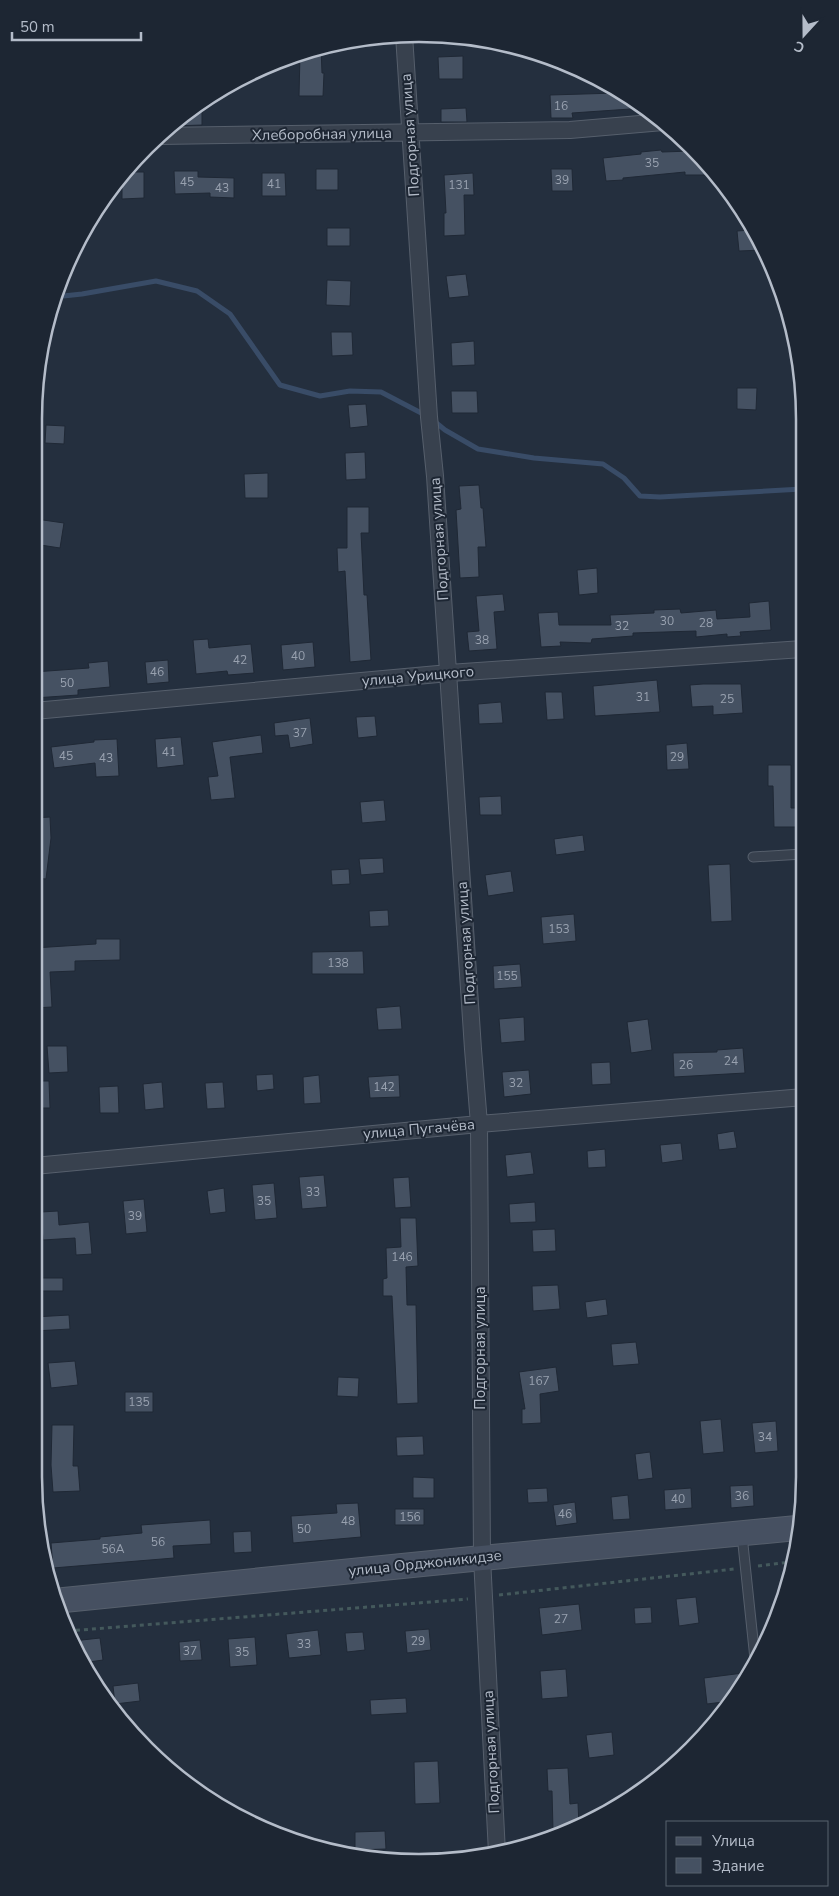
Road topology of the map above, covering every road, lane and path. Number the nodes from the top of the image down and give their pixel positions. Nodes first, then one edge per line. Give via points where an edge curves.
1 (404, 43) edge
2 (652, 123) edge
3 (410, 132) junction
4 (171, 136) edge
5 (796, 649) edge
6 (449, 673) junction
7 (42, 710) edge
8 (796, 854) edge
9 (753, 857) dead end
10 (796, 1098) edge
11 (479, 1124) junction
12 (42, 1165) edge
13 (793, 1528) edge
14 (742, 1534) junction
15 (482, 1558) junction
16 (786, 1563) edge
17 (746, 1567) junction
18 (483, 1597) junction
19 (64, 1600) edge
20 (75, 1629) edge
21 (754, 1650) edge
22 (497, 1845) edge

1 - 3 street, Подгорная улица
2 - 3 street, Хлеборобная улица via 570,130
3 - 4 street, Хлеборобная улица
3 - 6 street, Подгорная улица
5 - 6 street, улица Урицкого
6 - 7 street, улица Урицкого
6 - 11 street, Подгорная улица
8 - 9 lane
10 - 11 street, улица Пугачёва
11 - 12 street, улица Пугачёва
11 - 15 street, Подгорная улица
13 - 14 street, улица Орджоникидзе
14 - 15 street, улица Орджоникидзе
14 - 17 lane
15 - 18 street, Подгорная улица
15 - 19 street, улица Орджоникидзе
16 - 17 path
17 - 18 path
17 - 21 lane
18 - 20 path
18 - 22 street, Подгорная улица

